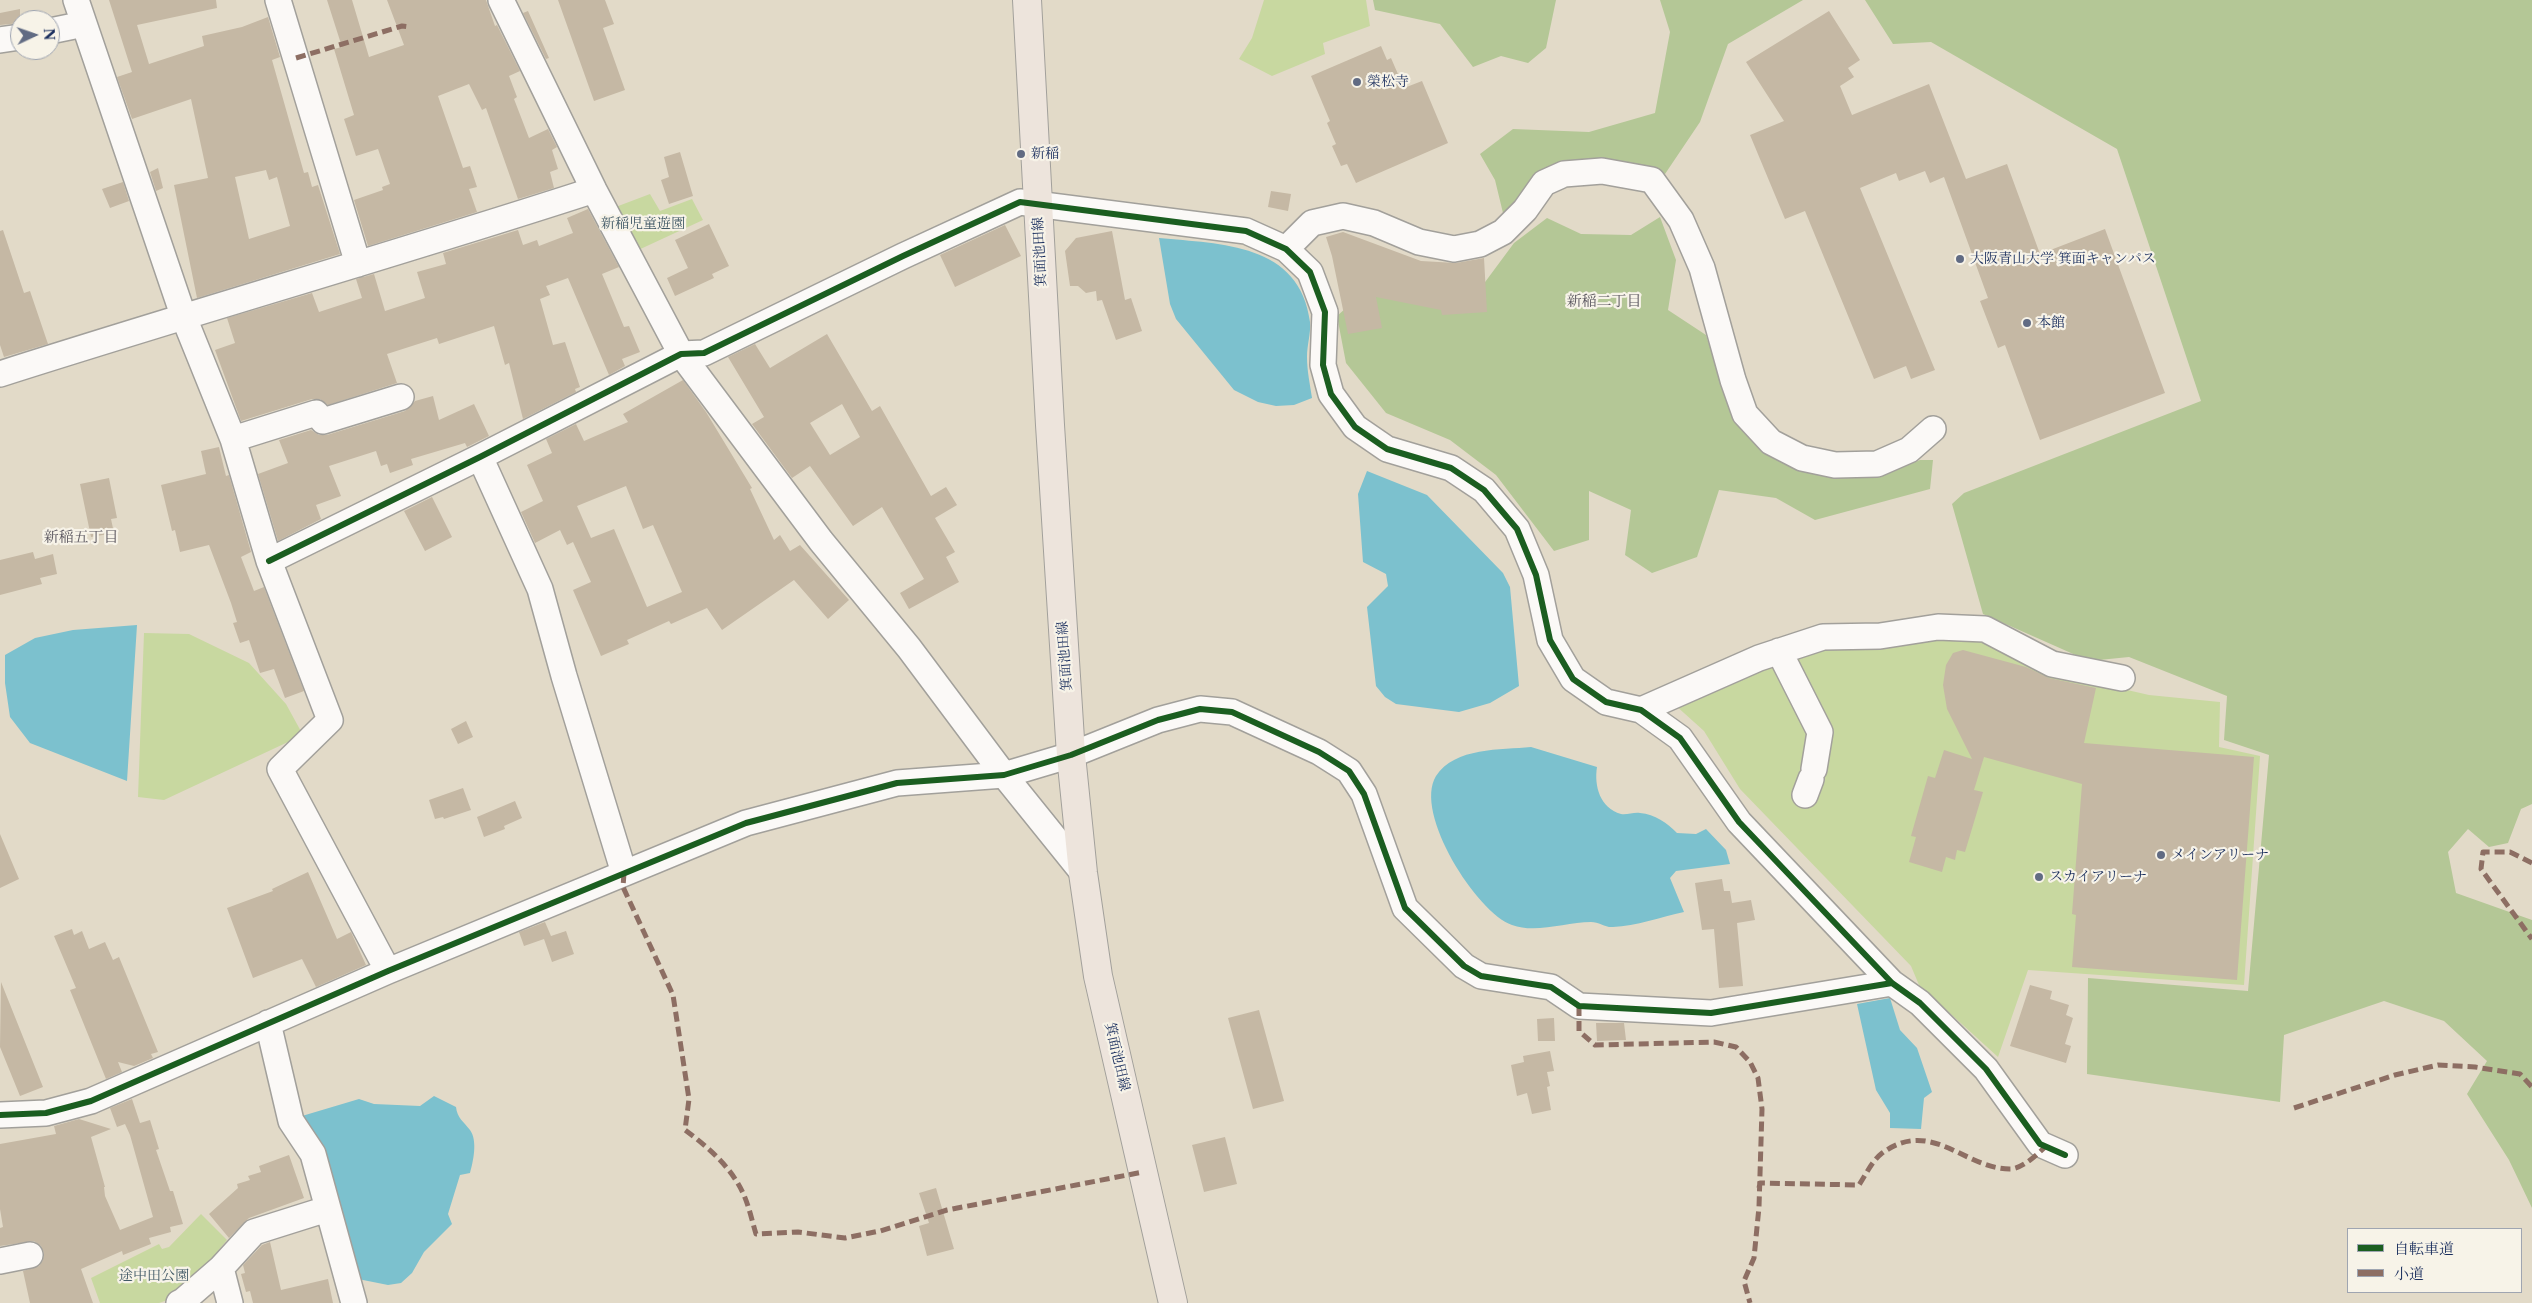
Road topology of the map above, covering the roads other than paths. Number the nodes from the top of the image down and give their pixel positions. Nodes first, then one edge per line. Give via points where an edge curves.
1 (76, 0) edge
2 (278, 0) edge
3 (501, 0) edge
4 (1027, 0) edge
5 (84, 24) junction
6 (60, 29) edge
7 (594, 190) junction
8 (1037, 203) junction
9 (1286, 249) junction
10 (358, 264) junction
11 (183, 316) junction
12 (681, 354) junction
13 (0, 374) edge
14 (401, 397) dead end
15 (1933, 429) dead end
16 (233, 438) junction
17 (480, 457) junction
18 (269, 561) junction
19 (1779, 651) junction
20 (2122, 678) dead end
21 (1641, 710) junction
22 (1071, 755) junction
23 (1004, 775) junction
24 (1810, 781) dead end
25 (624, 873) junction
26 (1083, 873) junction
27 (388, 971) junction
28 (1892, 983) junction
29 (268, 1023) junction
30 (0, 1115) edge
31 (2065, 1155) dead end
32 (327, 1209) junction
33 (30, 1255) dead end
34 (0, 1260) edge
35 (221, 1268) junction
36 (179, 1303) edge
37 (230, 1303) edge
38 (354, 1303) edge
39 (1173, 1303) edge

1 - 5 street
2 - 10 street
3 - 7 street
4 - 8 main road, 箕面池田線
5 - 6 street
5 - 11 street
7 - 10 street
7 - 12 street
8 - 9 street via 1246,231
8 - 12 street via 1020,202 996,212 704,353
8 - 22 main road, 箕面池田線
9 - 15 street via 1312,223 1343,216 1374,223 1419,242 1454,249 1480,244 1503,232 1525,210 1544,183 1564,174 1602,171 1652,180 1681,220 1702,268 1745,414 1771,442 1811,460 1836,465 1877,464 1908,450
9 - 21 street via 1310,272 1325,312 1323,365 1331,394 1356,427 1387,449 1451,468 1484,490 1517,529 1536,575 1550,640 1573,679 1606,702
10 - 11 street
11 - 13 street
11 - 16 street
12 - 17 street
12 - 23 street via 821,541 909,648
14 - 16 street via 323,420 316,413
16 - 18 street
17 - 18 street
17 - 25 street via 540,589
18 - 27 street via 330,720 280,769
19 - 20 street via 1823,637 1880,636 1938,627 1985,629 2052,664
19 - 21 street
19 - 24 street via 1820,732
21 - 28 street via 1680,738 1739,822
22 - 23 street
22 - 26 main road, 箕面池田線
22 - 28 street via 1158,720 1200,709 1232,712 1319,752 1349,771 1364,794 1405,908 1432,935 1464,966 1480,976 1551,988 1579,1006 1711,1013
23 - 25 street via 897,783 746,823
23 - 26 street
25 - 27 street
26 - 39 main road, 箕面池田線 via 1098,976
27 - 29 street
28 - 31 street via 1920,1003 1986,1070 2040,1144
29 - 30 street via 91,1101 46,1113
29 - 32 street via 291,1121 313,1154
32 - 35 street via 254,1232
32 - 38 street
33 - 34 street
35 - 36 street
35 - 37 street

